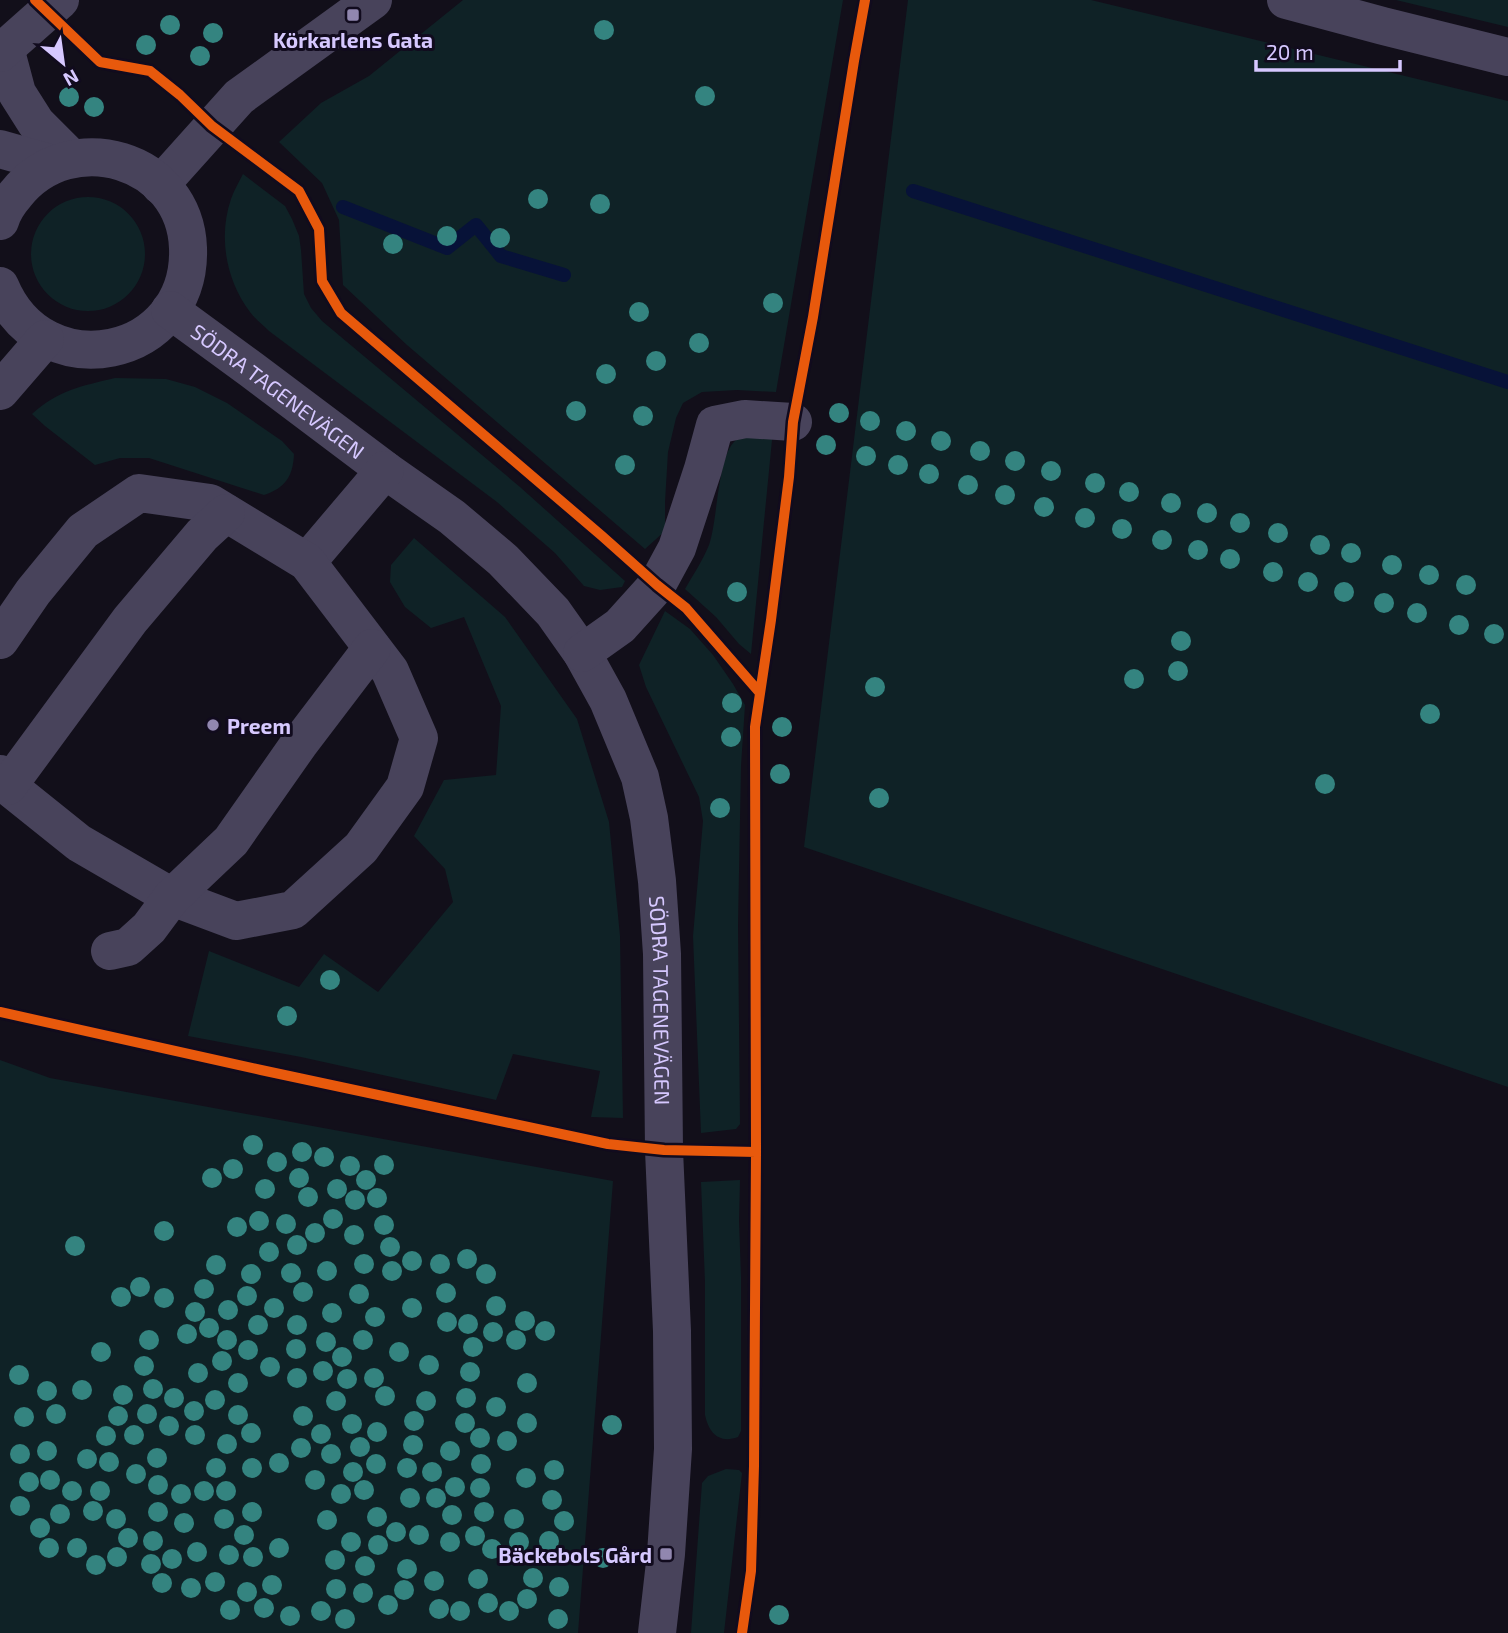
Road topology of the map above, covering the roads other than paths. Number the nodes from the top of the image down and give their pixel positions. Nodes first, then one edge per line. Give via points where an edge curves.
1 (60, 0) edge
2 (373, 0) edge
3 (1286, 0) edge
4 (1386, 13) edge
5 (3, 51) edge
6 (1508, 57) edge
7 (0, 149) edge
8 (62, 161) junction
9 (160, 185) junction
10 (0, 221) edge
11 (0, 286) edge
12 (170, 310) junction
13 (45, 338) junction
14 (0, 391) edge
15 (793, 422) dead end
16 (385, 470) junction
17 (226, 513) junction
18 (307, 562) junction
19 (0, 640) edge
20 (372, 648) junction
21 (582, 653) junction
22 (4, 780) edge
23 (172, 897) junction
24 (110, 951) dead end
25 (657, 1633) edge

1 - 5 street
2 - 9 street via 239,97
3 - 4 street
4 - 6 street
5 - 8 street via 17,93
7 - 8 street
8 - 9 street via 110,158 128,163
8 - 10 street via 36,173 22,186
9 - 12 street via 180,213 188,246 185,280
11 - 13 street via 18,317
12 - 13 street via 145,334 113,348 78,349
12 - 16 street, SÖDRA TAGENEVÄGEN
13 - 14 street
15 - 21 street via 745,419 715,425 677,548 657,585 620,626
16 - 18 street, SÖDRA TAGENEVÄGEN
16 - 21 street, SÖDRA TAGENEVÄGEN via 503,559 553,612
17 - 18 street
17 - 19 street via 210,503 139,493 83,531
17 - 22 street via 130,620
18 - 20 street
20 - 23 street via 231,841
20 - 23 street via 390,671 419,737 404,788 361,848 293,910 236,921
21 - 25 street, SÖDRA TAGENEVÄGEN via 640,776 660,917 673,1449
22 - 23 street via 79,843
23 - 24 street via 128,947

